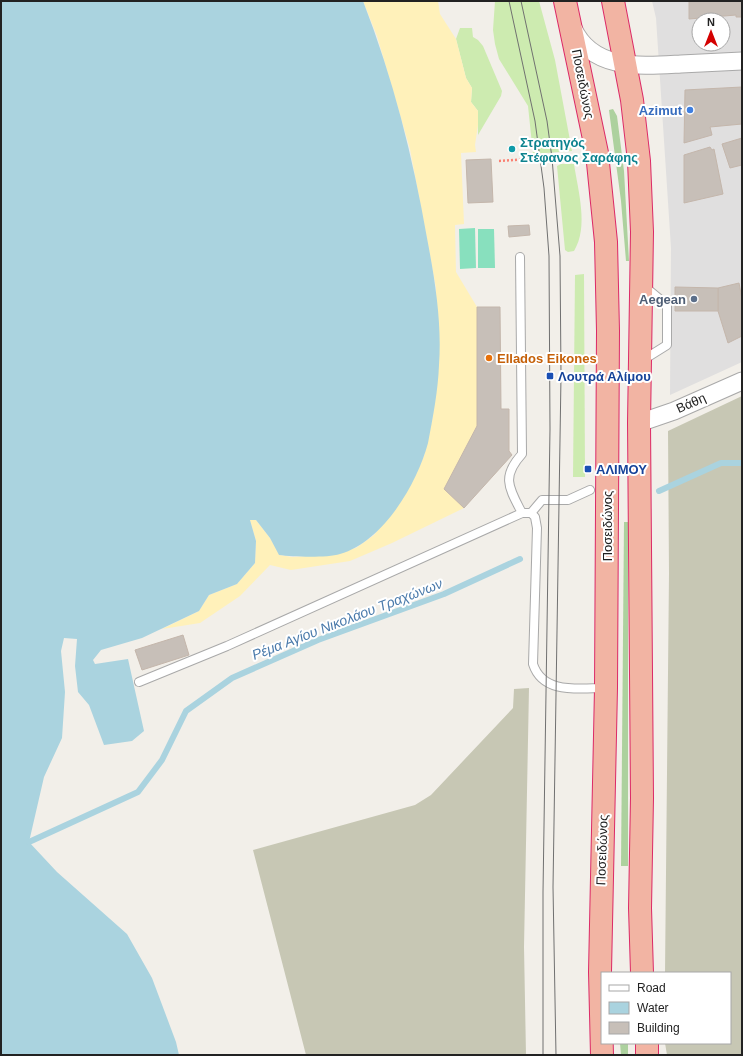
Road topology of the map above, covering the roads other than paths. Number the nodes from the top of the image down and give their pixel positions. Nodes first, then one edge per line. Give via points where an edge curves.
1 (565, 1) edge
2 (613, 1) edge
3 (571, 22) junction
4 (742, 61) edge
5 (626, 65) junction
6 (520, 257) dead end
7 (742, 381) edge
8 (639, 423) junction
9 (590, 490) dead end
10 (522, 513) junction
11 (531, 513) junction
12 (139, 682) dead end
13 (606, 688) junction
14 (642, 972) edge
15 (601, 991) edge
16 (602, 1044) edge
17 (647, 1044) edge
18 (602, 1055) edge
19 (647, 1055) edge

1 - 3 highway, Ποσειδώνος
2 - 5 highway
3 - 5 street via 577,38 596,55
3 - 13 highway, Ποσειδώνος via 597,153 606,242
4 - 5 street
5 - 8 highway via 639,161 642,284
6 - 10 lane via 522,454 512,465 508,484
7 - 8 street, Βάθη via 674,411
8 - 14 highway
9 - 11 lane via 568,500 542,500
10 - 11 lane
10 - 12 lane via 227,646
11 - 13 lane via 535,517 537,528 533,664 536,674 545,682 557,687
13 - 15 highway, Ποσειδώνος via 600,927
16 - 18 highway, Ποσειδώνος
17 - 19 highway

